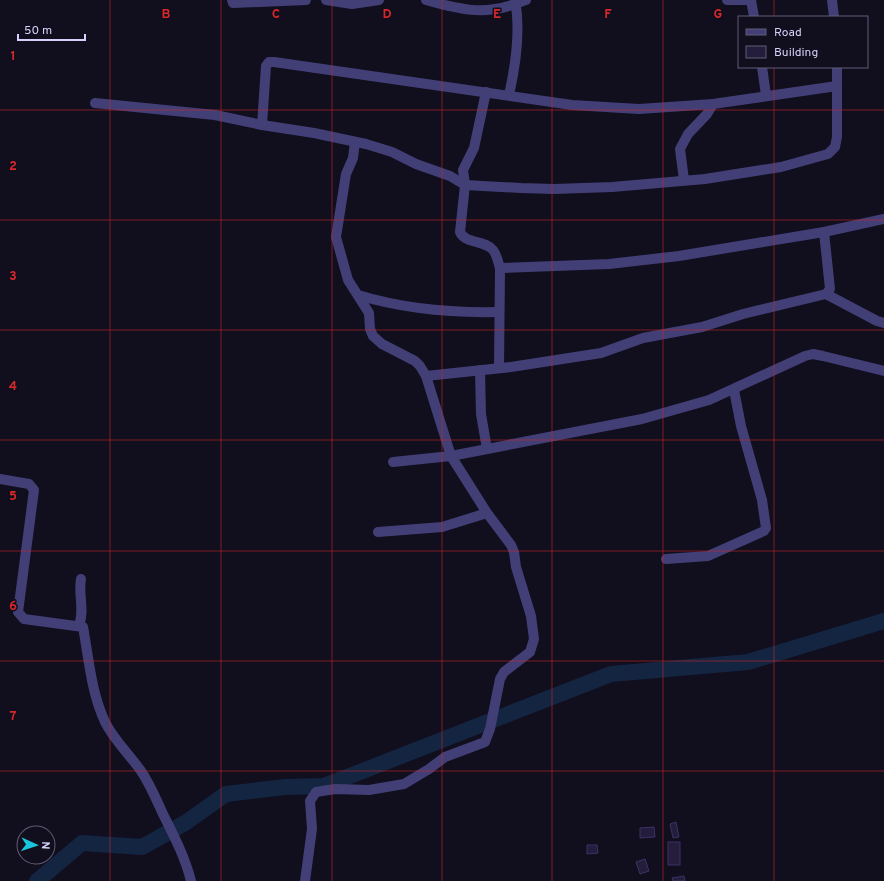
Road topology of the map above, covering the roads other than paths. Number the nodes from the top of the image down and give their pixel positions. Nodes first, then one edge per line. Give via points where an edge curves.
1 (232, 0) edge
2 (306, 0) edge
3 (326, 0) edge
4 (379, 0) edge
5 (426, 0) edge
6 (526, 0) edge
7 (727, 0) edge
8 (751, 0) edge
9 (832, 0) edge
10 (515, 3) edge
11 (754, 16) edge
12 (834, 16) edge
13 (762, 68) edge
14 (837, 68) edge
15 (837, 86) junction
16 (486, 92) junction
17 (509, 95) junction
18 (766, 95) junction
19 (95, 104) dead end
20 (713, 104) junction
21 (262, 125) junction
22 (355, 142) junction
23 (684, 180) junction
24 (465, 185) junction
25 (884, 219) edge
26 (824, 232) junction
27 (500, 268) junction
28 (826, 294) junction
29 (358, 295) junction
30 (498, 312) junction
31 (884, 323) edge
32 (499, 368) junction
33 (480, 370) junction
34 (884, 371) edge
35 (426, 376) junction
36 (734, 390) junction
37 (487, 449) junction
38 (450, 456) junction
39 (393, 462) dead end
40 (0, 479) edge
41 (487, 513) junction
42 (378, 532) dead end
43 (666, 559) dead end
44 (81, 579) dead end
45 (79, 625) junction
46 (191, 881) edge
47 (305, 881) edge

1 - 2 street via 233,3
3 - 4 street via 352,4
5 - 10 street via 477,12
6 - 10 street
7 - 8 street
8 - 11 street
9 - 12 street
10 - 17 street via 518,20 516,61
13 - 18 street
14 - 15 street
15 - 18 street
15 - 23 street via 837,137 833,151 812,160 781,167
16 - 17 street
16 - 21 street via 269,62 266,66
16 - 24 street via 474,148 463,170
17 - 20 street via 572,105 638,109
18 - 20 street
19 - 21 street via 215,115
20 - 23 street via 688,134 680,149
21 - 22 street
22 - 24 street via 392,152 450,176
22 - 29 street via 353,158 346,174 336,237 348,280
23 - 24 street via 612,187 554,189
24 - 27 street via 460,233 463,237 490,247
25 - 26 street
26 - 27 street via 679,256 610,264
26 - 28 street via 830,289
27 - 30 street
28 - 31 street
28 - 32 street via 743,314 702,327 643,338 601,353
29 - 30 street via 434,311
29 - 35 street via 369,313 373,336 382,344 415,360
30 - 32 street
32 - 33 street
33 - 35 street
33 - 37 street via 481,414
34 - 36 street via 813,354
35 - 38 street
36 - 37 street via 642,420
36 - 43 street via 741,426 762,500 766,528 708,556
37 - 38 street
38 - 39 street
38 - 41 street
40 - 45 street via 29,484 34,490 18,612 24,619
41 - 42 street via 442,527
41 - 47 street via 511,545 531,616 534,638 530,652 504,672 500,679 487,738 480,745 445,757 404,784 369,790 335,789 316,792 310,801 312,828
44 - 45 street via 79,590 82,616
45 - 46 street via 83,627 95,698 105,721 147,781 187,865

